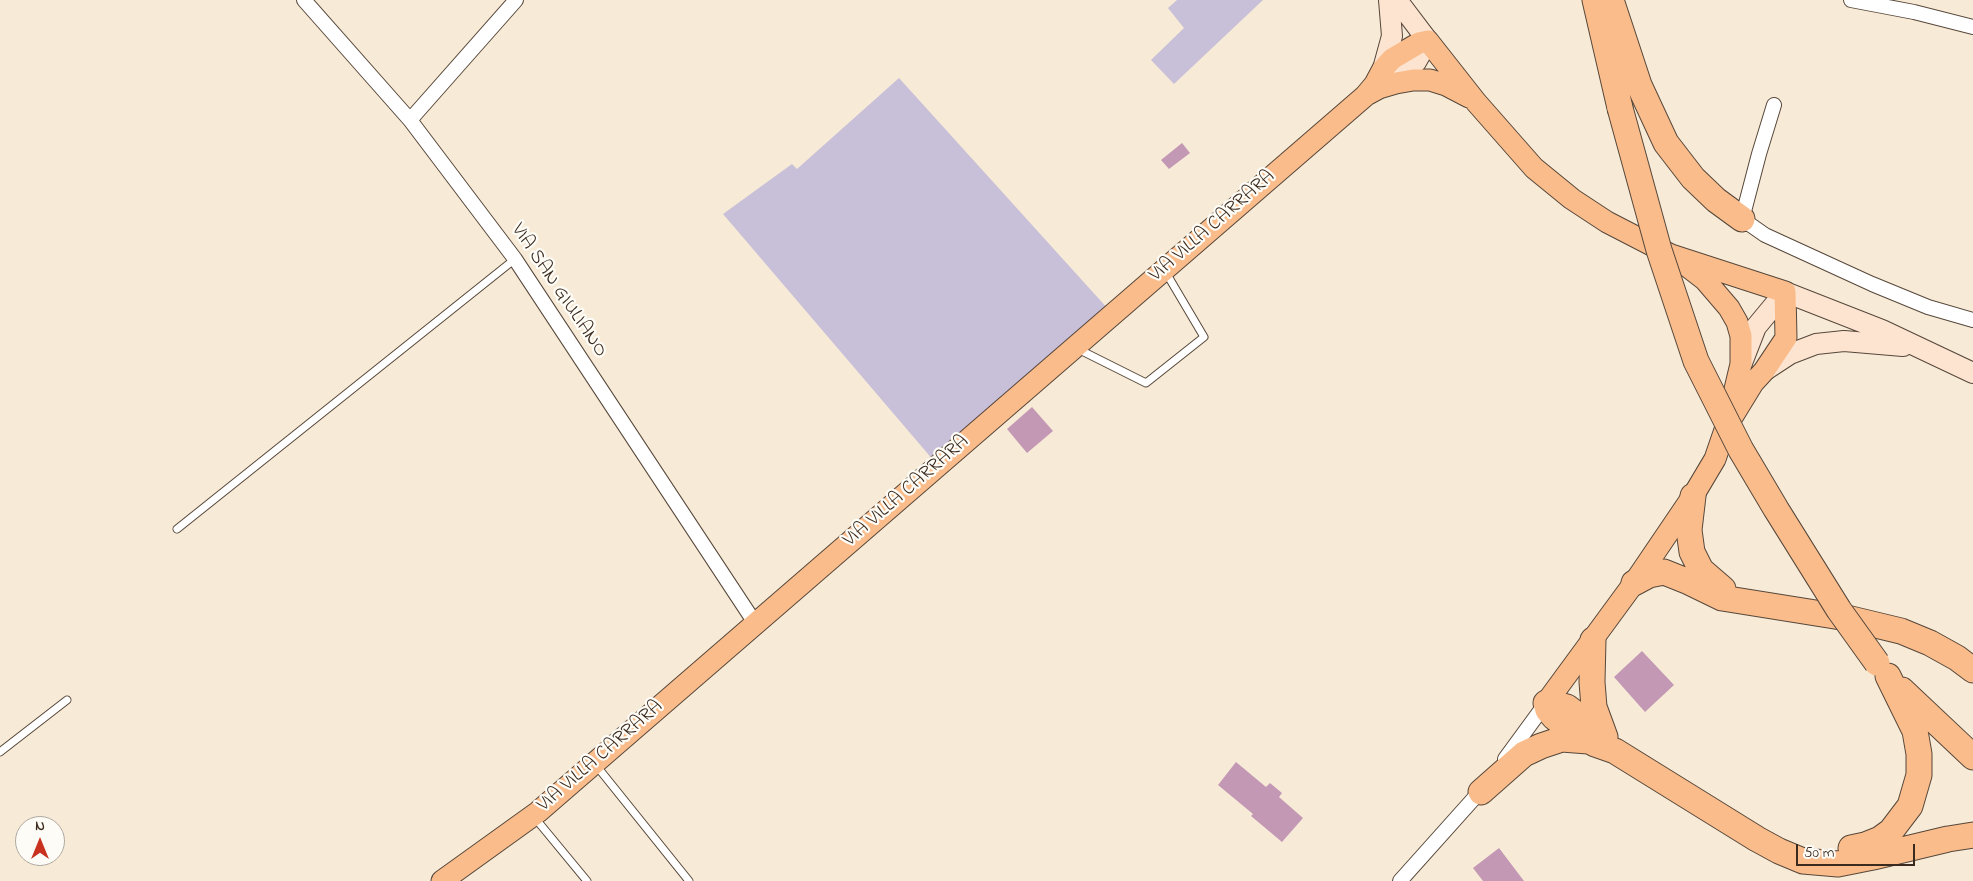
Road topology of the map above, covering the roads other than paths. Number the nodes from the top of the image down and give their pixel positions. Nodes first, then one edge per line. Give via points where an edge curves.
1 (304, 0) edge
2 (516, 0) edge
3 (1389, 0) edge
4 (1396, 0) edge
5 (1594, 0) edge
6 (1611, 0) edge
7 (1851, 0) edge
8 (1973, 27) edge
9 (1428, 42) junction
10 (1376, 84) junction
11 (1476, 102) junction
12 (1774, 105) dead end
13 (410, 120) junction
14 (1742, 220) junction
15 (1671, 255) junction
16 (515, 260) junction
17 (1164, 269) junction
18 (1785, 292) junction
19 (1973, 320) edge
20 (1074, 347) junction
21 (1924, 350) junction
22 (1741, 364) junction
23 (1764, 371) junction
24 (1973, 373) edge
25 (1726, 427) junction
26 (1693, 496) junction
27 (177, 529) dead end
28 (1634, 583) junction
29 (1753, 603) junction
30 (755, 623) junction
31 (1593, 640) junction
32 (1882, 670) junction
33 (1973, 670) edge
34 (67, 700) dead end
35 (1546, 703) junction
36 (1602, 742) junction
37 (0, 752) edge
38 (1973, 757) edge
39 (594, 763) junction
40 (1481, 792) junction
41 (533, 816) junction
42 (1973, 835) edge
43 (1757, 839) junction
44 (442, 881) edge
45 (587, 881) edge
46 (689, 881) edge
47 (1400, 881) edge

1 - 13 street, VIA SAN GIULIANO
2 - 13 street
3 - 10 main road via 1392,36
4 - 9 main road
5 - 32 highway, bridge via 1660,250 1696,362 1741,450 1776,509 1838,610
6 - 14 highway via 1639,85 1666,143 1693,178
7 - 8 street
9 - 10 main road, VIA VILLA CARRARA via 1400,53
9 - 11 main road
10 - 11 main road via 1430,80
10 - 17 main road, VIA VILLA CARRARA
11 - 15 main road via 1534,168 1572,199 1607,222
12 - 14 street
13 - 16 street, VIA SAN GIULIANO
14 - 19 street via 1765,235 1872,284 1928,307
15 - 18 main road
15 - 22 main road via 1704,280 1738,322
16 - 27 lane
16 - 30 street, VIA SAN GIULIANO
17 - 20 main road, VIA VILLA CARRARA
17 - 20 lane via 1204,337 1146,384
18 - 21 main road
18 - 22 main road via 1756,327
18 - 23 main road via 1786,338
20 - 30 main road, VIA VILLA CARRARA
21 - 23 main road via 1844,340 1805,347
21 - 24 main road
22 - 25 main road
23 - 25 main road
25 - 26 main road via 1715,459
26 - 28 main road
26 - 29 highway via 1690,543 1696,563 1723,589
28 - 29 highway via 1664,572 1722,598
28 - 31 main road
29 - 33 highway via 1847,618 1901,631 1930,643
30 - 39 main road, VIA VILLA CARRARA
31 - 35 main road
31 - 36 highway via 1594,702
32 - 38 highway
32 - 43 highway via 1915,731 1919,754 1914,796 1898,823 1880,839 1842,850 1814,851
34 - 37 lane
35 - 36 highway via 1567,707
35 - 40 street
36 - 40 highway via 1562,740 1541,746 1524,754
36 - 43 highway
39 - 41 main road, VIA VILLA CARRARA
39 - 46 lane
40 - 47 street
41 - 44 main road, VIA VILLA CARRARA
41 - 45 lane
42 - 43 highway via 1838,864 1803,861

